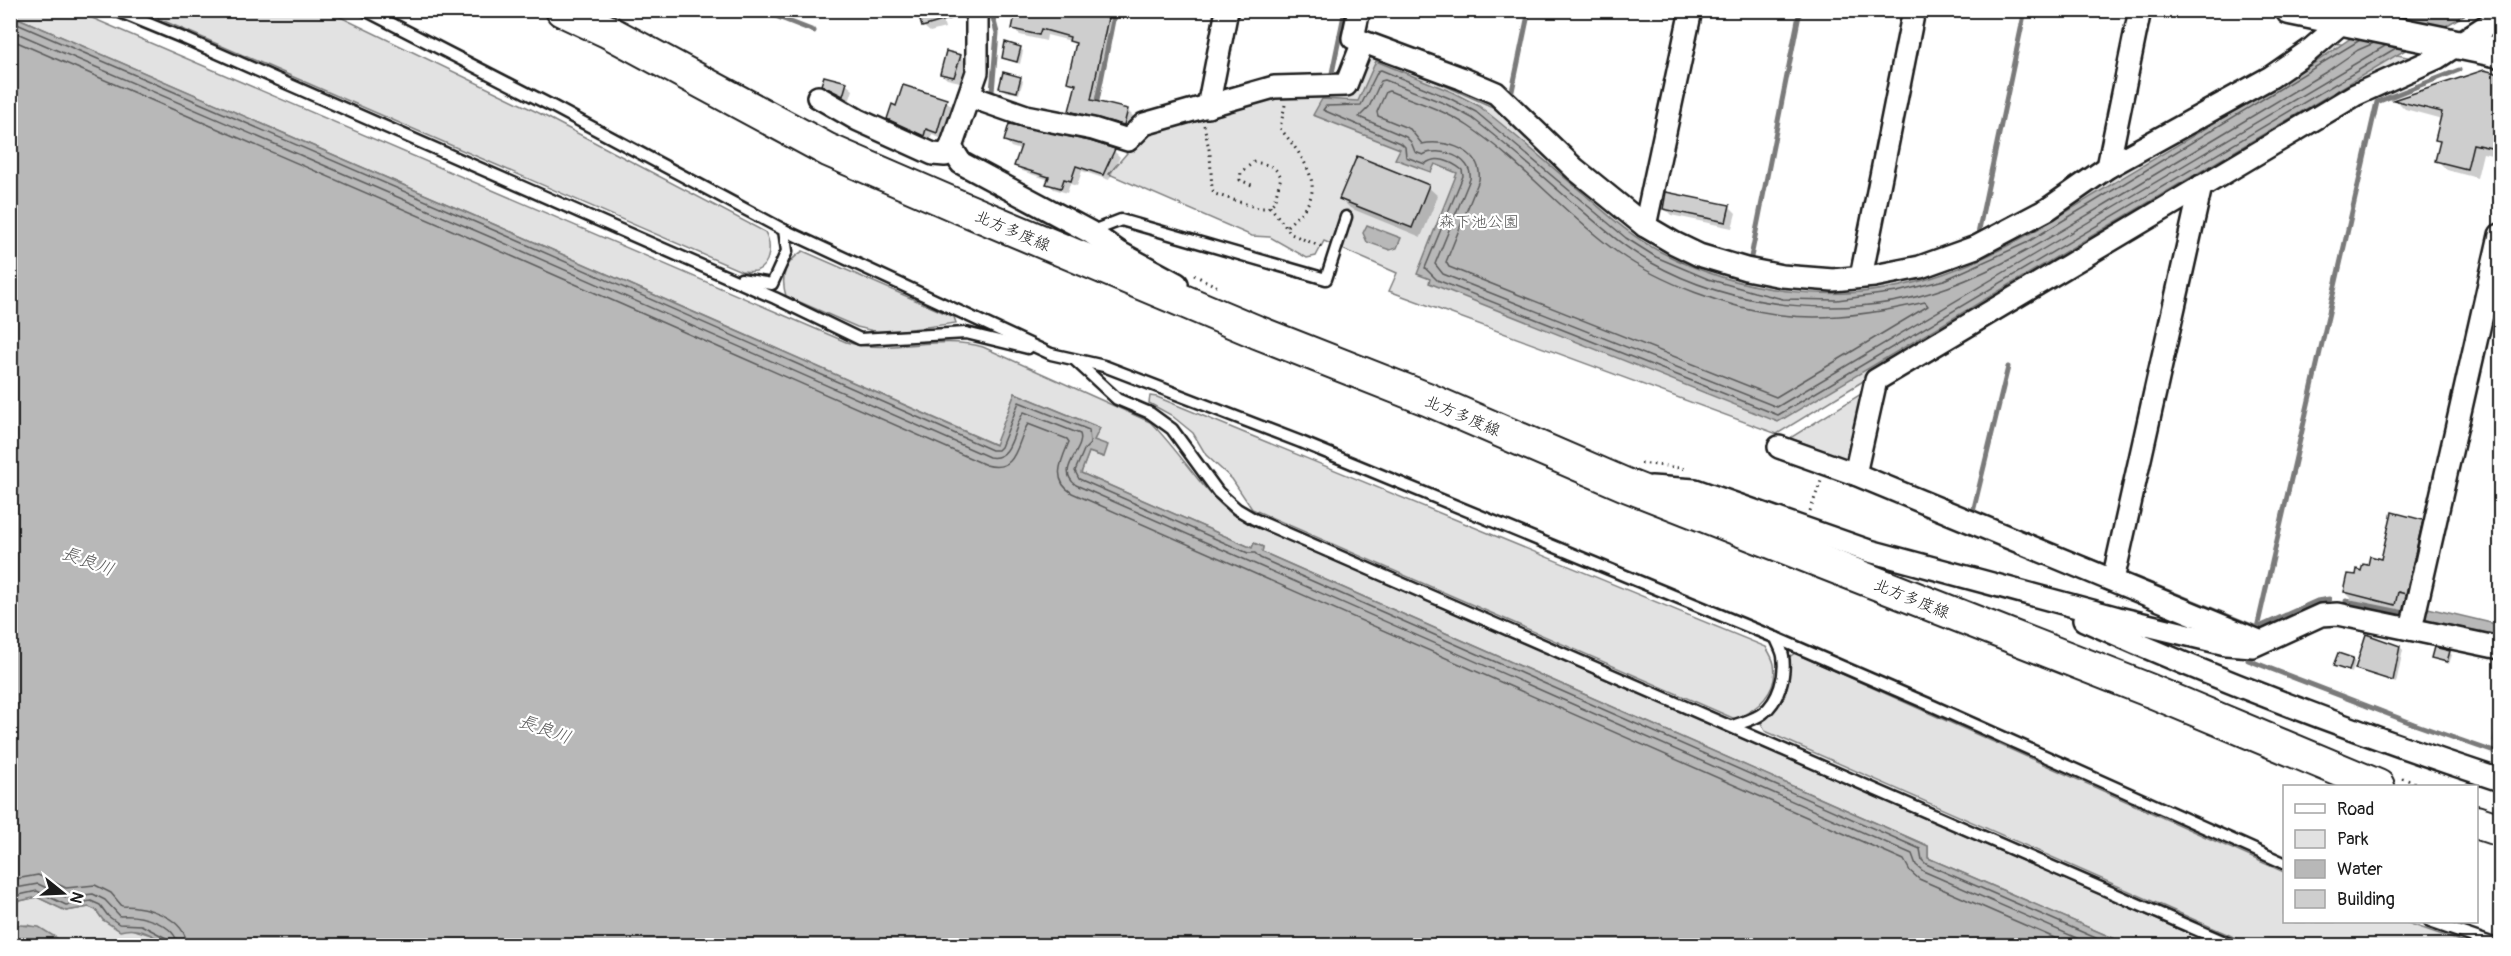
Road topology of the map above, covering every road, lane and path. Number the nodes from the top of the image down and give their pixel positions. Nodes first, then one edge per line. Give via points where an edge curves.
1 (115, 10) edge
2 (365, 10) edge
3 (562, 10) edge
4 (977, 10) edge
5 (1227, 10) edge
6 (1359, 10) edge
7 (1691, 10) edge
8 (1914, 10) edge
9 (2140, 10) edge
10 (2290, 10) edge
11 (2500, 17) edge
12 (2349, 18) edge
13 (1363, 42) junction
14 (2454, 44) junction
15 (2500, 53) edge
16 (1289, 87) junction
17 (969, 96) junction
18 (818, 97) dead end
19 (1204, 108) junction
20 (951, 147) junction
21 (2108, 167) junction
22 (1254, 186) dead end
23 (2201, 186) junction
24 (1270, 206) junction
25 (1346, 217) dead end
26 (1646, 226) junction
27 (1285, 228) junction
28 (784, 230) junction
29 (1090, 232) junction
30 (2500, 235) edge
31 (1335, 252) junction
32 (726, 276) junction
33 (1861, 277) junction
34 (1257, 332) junction
35 (1051, 354) junction
36 (1074, 360) junction
37 (1779, 447) dead end
38 (1827, 464) junction
39 (1855, 474) junction
40 (1626, 485) junction
41 (1807, 519) dead end
42 (2113, 580) junction
43 (2025, 594) junction
44 (2411, 629) junction
45 (1776, 639) junction
46 (2262, 642) junction
47 (2500, 648) edge
48 (1733, 726) junction
49 (2500, 780) edge
50 (2376, 785) edge
51 (2478, 823) edge
52 (2500, 830) edge
53 (2283, 863) edge
54 (2436, 923) edge
55 (2234, 945) edge
56 (2500, 945) edge

1 - 32 lane
2 - 28 lane
3 - 34 main road, 北方多度線 via 828,150
4 - 17 street via 977,72
5 - 19 street
6 - 13 street via 1353,38
7 - 26 street
8 - 33 street
9 - 21 street
10 - 12 street
11 - 14 street
12 - 14 street
12 - 21 street via 2271,76
13 - 16 street via 1346,85
13 - 26 street via 1496,93 1575,169
14 - 15 street
14 - 23 street via 2355,95
16 - 19 street via 1274,87
16 - 27 path via 1280,128 1306,163 1312,190 1310,200
17 - 19 street via 1026,116 1128,140 1143,124
17 - 20 street
18 - 20 street via 933,154 945,155
19 - 24 path via 1215,194 1258,208
20 - 29 street via 961,163
21 - 33 street via 2048,209 1976,247 1920,267
22 - 24 path via 1240,180 1246,167 1254,162 1277,170 1281,177
23 - 39 street via 1876,380
23 - 42 street
24 - 27 path
25 - 31 lane
26 - 33 street via 1699,255 1746,269 1782,276
27 - 31 path
28 - 32 lane via 787,251 772,284
28 - 35 lane
29 - 31 lane via 1121,220 1326,279
29 - 34 street
30 - 44 street
32 - 35 lane via 860,339 966,333
34 - 40 main road, 北方多度線 via 1427,399
35 - 36 lane
36 - 45 lane via 1104,366 1301,442
36 - 48 lane via 1117,399 1150,413 1172,429 1218,492 1254,519
37 - 38 street
38 - 39 street
38 - 41 path
39 - 42 street
40 - 43 street via 1695,490 1866,550
40 - 50 main road, 北方多度線 via 2151,691
42 - 46 street
43 - 46 street via 2226,644 2253,646
43 - 49 street via 2268,696
44 - 46 street via 2338,614 2321,615
44 - 47 street
45 - 48 lane via 1783,656 1778,692 1765,712
45 - 53 lane
48 - 55 lane
51 - 52 main road
54 - 56 lane

